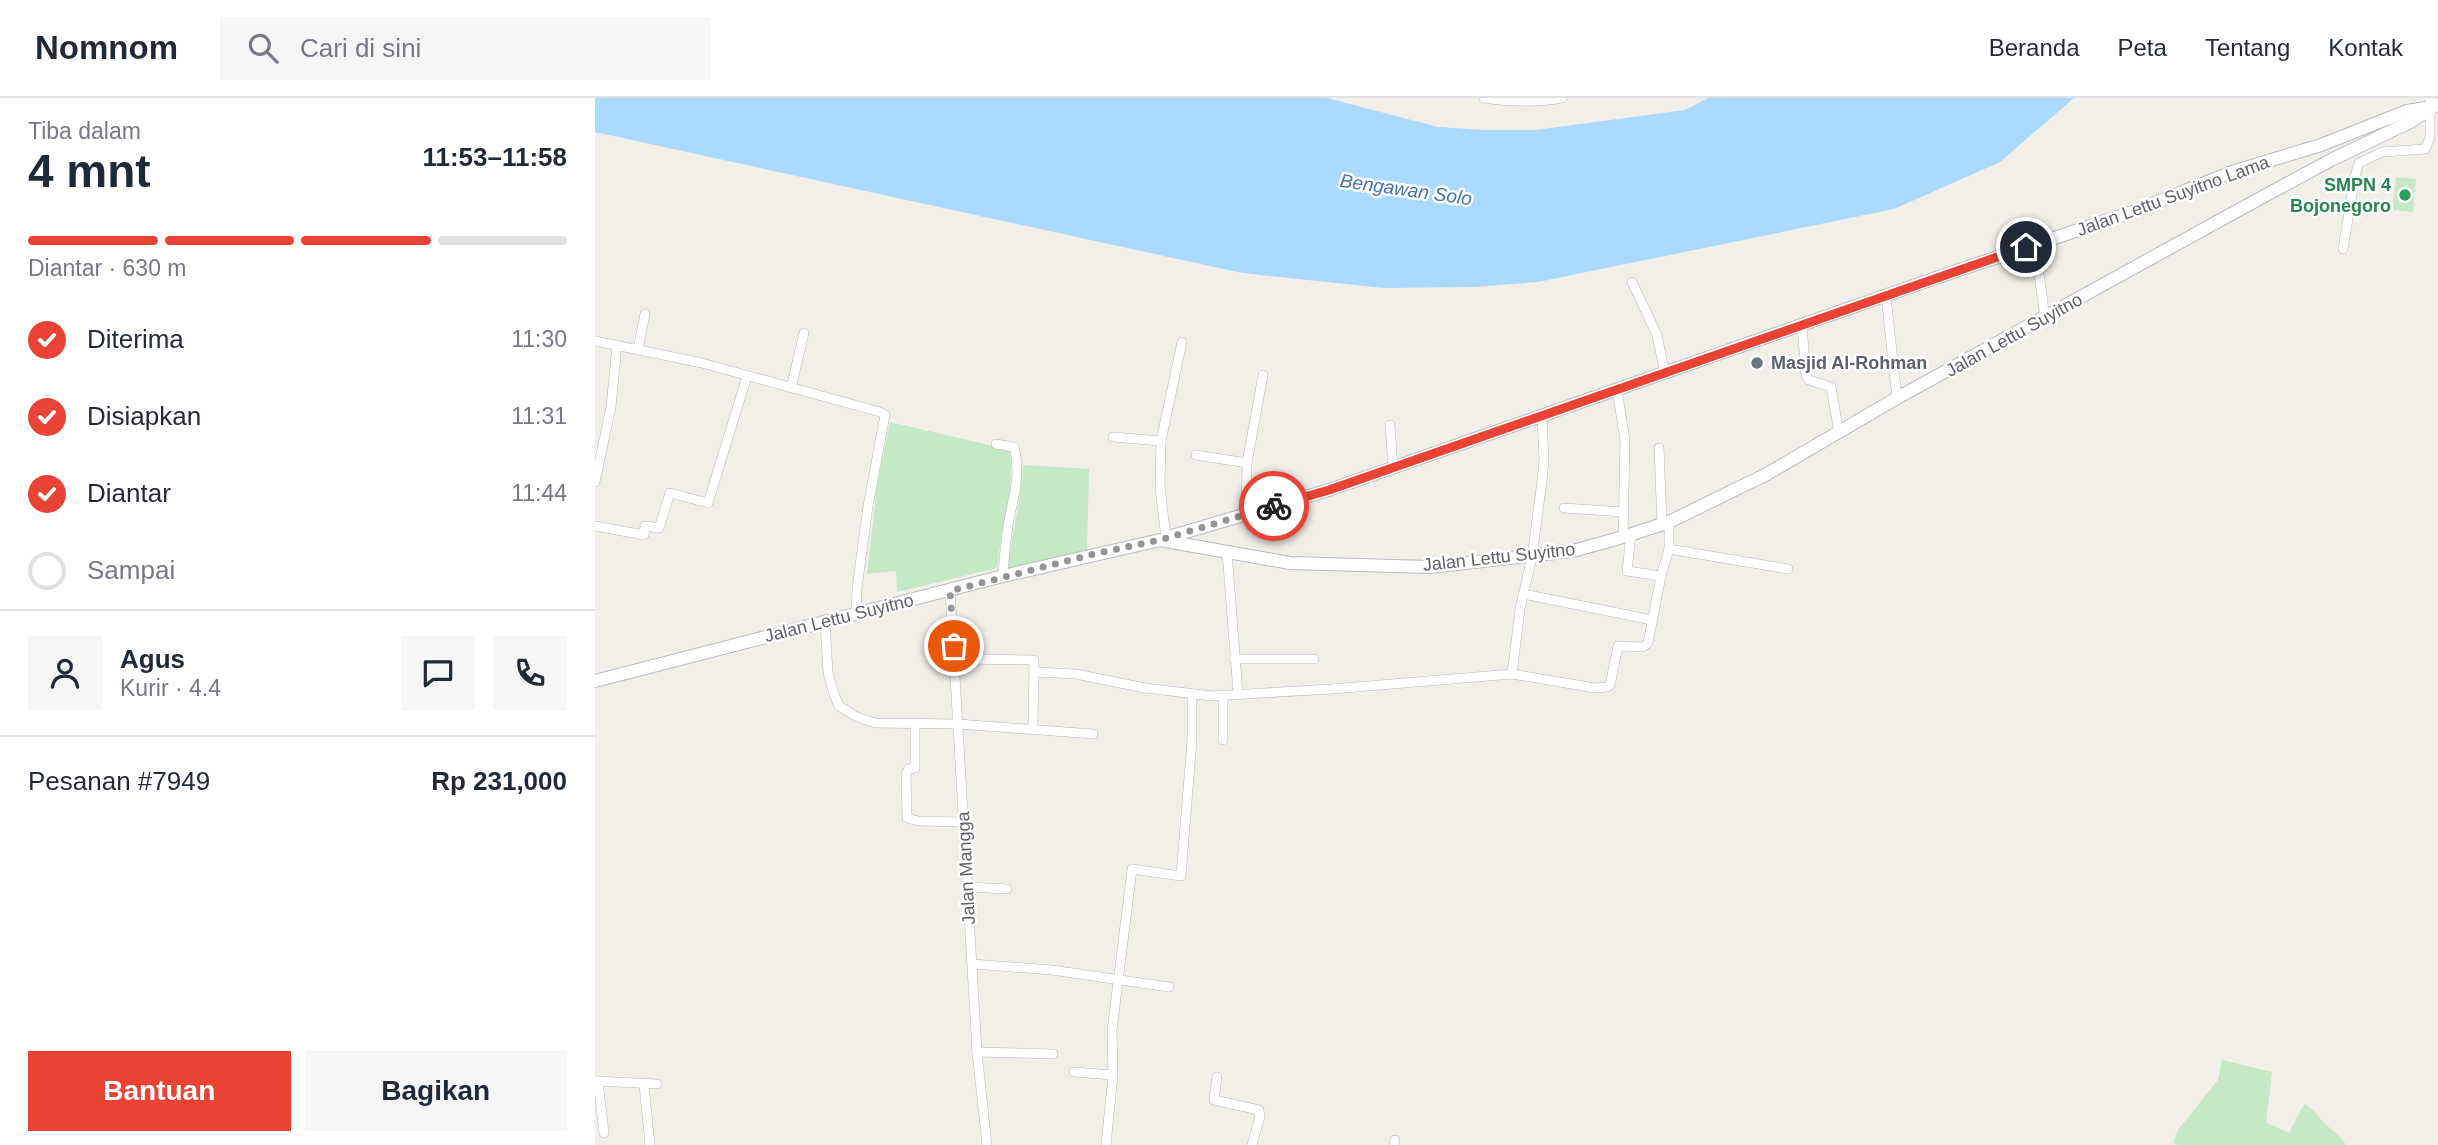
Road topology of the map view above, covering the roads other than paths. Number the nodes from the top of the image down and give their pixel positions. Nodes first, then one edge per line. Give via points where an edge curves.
1 (1483, 98) edge
2 (1562, 98) edge
3 (2433, 103) edge
4 (2321, 145) junction
5 (2331, 160) junction
6 (2035, 244) junction
7 (2343, 249) dead end
8 (1632, 282) dead end
9 (1886, 296) junction
10 (645, 314) dead end
11 (2045, 318) junction
12 (1802, 326) junction
13 (804, 333) dead end
14 (595, 341) edge
15 (1182, 342) dead end
16 (617, 345) junction
17 (638, 349) junction
18 (1665, 373) junction
19 (1263, 375) dead end
20 (747, 376) junction
21 (791, 388) junction
22 (1617, 390) junction
23 (1897, 398) junction
24 (1542, 416) junction
25 (1390, 425) dead end
26 (1839, 433) junction
27 (1113, 437) dead end
28 (1161, 441) junction
29 (996, 444) dead end
30 (1659, 448) dead end
31 (1196, 455) dead end
32 (1247, 463) junction
33 (1394, 467) junction
34 (595, 482) edge
35 (1564, 508) dead end
36 (1624, 512) junction
37 (1246, 514) junction
38 (1665, 523) junction
39 (595, 526) edge
40 (1202, 527) junction
41 (1627, 535) junction
42 (1163, 539) junction
43 (1201, 547) junction
44 (1669, 550) junction
45 (1227, 552) junction
46 (1532, 557) junction
47 (1788, 569) dead end
48 (1003, 576) junction
49 (1661, 576) junction
50 (950, 591) junction
51 (1523, 594) junction
52 (856, 614) junction
53 (1652, 620) junction
54 (825, 622) junction
55 (955, 659) junction
56 (1234, 659) junction
57 (1314, 659) dead end
58 (1034, 672) junction
59 (1512, 674) junction
60 (595, 681) edge
61 (1238, 693) junction
62 (1192, 694) junction
63 (1223, 695) junction
64 (915, 724) junction
65 (958, 724) junction
66 (1033, 729) junction
67 (1093, 734) dead end
68 (1223, 740) dead end
69 (963, 822) junction
70 (968, 887) junction
71 (1007, 889) dead end
72 (972, 964) junction
73 (1118, 980) junction
74 (1169, 987) dead end
75 (977, 1052) junction
76 (1053, 1054) dead end
77 (1074, 1072) dead end
78 (1113, 1076) junction
79 (1217, 1077) dead end
80 (596, 1081) edge
81 (657, 1084) dead end
82 (644, 1085) junction
83 (604, 1133) dead end
84 (650, 1145) edge
85 (988, 1145) edge
86 (1106, 1145) edge
87 (1252, 1145) edge

1 - 2 street via 1518,103
3 - 4 main road, Jalan Lettu Suyitno Lama
3 - 5 main road, Jalan Lettu Suyitno via 2412,121
3 - 7 street via 2430,138 2424,150 2382,152 2359,163
4 - 5 main road via 2329,147
4 - 6 main road, Jalan Lettu Suyitno Lama via 2232,172 2141,209
5 - 11 main road, Jalan Lettu Suyitno
6 - 9 main road, Jalan Lettu Suyitno Lama
6 - 11 street
8 - 18 street via 1657,335
9 - 12 main road, Jalan Lettu Suyitno Lama
9 - 23 street
10 - 17 street
11 - 23 main road, Jalan Lettu Suyitno
12 - 18 main road, Jalan Lettu Suyitno Lama
12 - 26 street via 1806,376 1831,387
13 - 21 street
14 - 16 street
15 - 28 street
16 - 17 street
16 - 34 street via 611,407
17 - 20 street
18 - 22 main road, Jalan Lettu Suyitno Lama
19 - 32 street
20 - 21 street
20 - 39 street via 708,503 670,493 659,528 645,526 643,535
21 - 52 street via 885,415 868,506
22 - 24 main road, Jalan Lettu Suyitno Lama
22 - 36 street via 1625,440
23 - 26 main road, Jalan Lettu Suyitno
24 - 33 main road, Jalan Lettu Suyitno Lama
24 - 46 street via 1545,458
25 - 33 street
26 - 38 main road, Jalan Lettu Suyitno
27 - 28 street
28 - 42 street
29 - 48 street via 1014,447 1018,460
30 - 38 street
31 - 32 street
32 - 37 street
33 - 37 main road, Jalan Lettu Suyitno Lama
35 - 36 street
36 - 41 street
37 - 40 main road, Jalan Lettu Suyitno Lama
38 - 41 main road, Jalan Lettu Suyitno
38 - 44 street
40 - 42 main road, Jalan Lettu Suyitno Lama
40 - 43 main road via 1192,534
41 - 46 main road, Jalan Lettu Suyitno
41 - 49 street via 1627,571
42 - 43 main road, Jalan Lettu Suyitno
42 - 48 main road, Jalan Lettu Suyitno
43 - 45 main road, Jalan Lettu Suyitno
44 - 47 street
44 - 49 street
45 - 46 main road, Jalan Lettu Suyitno via 1290,563 1429,567
45 - 56 street
46 - 51 street
48 - 50 main road, Jalan Lettu Suyitno
49 - 53 street
50 - 52 main road, Jalan Lettu Suyitno
50 - 55 street, Jalan Mangga
51 - 53 street
51 - 59 street
52 - 54 main road, Jalan Lettu Suyitno
53 - 59 street via 1646,646 1618,646 1607,687
54 - 60 main road, Jalan Lettu Suyitno
54 - 64 street via 828,673 839,706 875,723
55 - 58 street via 1034,660
55 - 65 street, Jalan Mangga
56 - 57 street
56 - 61 street
58 - 62 street via 1076,674
58 - 66 street
59 - 61 street
61 - 63 street
62 - 63 street
62 - 73 street via 1181,876 1132,869
63 - 68 street
64 - 65 street
64 - 69 street via 915,768 906,773 907,818
65 - 66 street
65 - 69 street, Jalan Mangga
66 - 67 street
69 - 70 street, Jalan Mangga
70 - 71 street
70 - 72 street, Jalan Mangga
72 - 73 street
72 - 75 street, Jalan Mangga
73 - 74 street
73 - 78 street via 1111,1043
75 - 76 street
75 - 85 street, Jalan Mangga
77 - 78 street
78 - 86 street
79 - 87 street via 1214,1100 1259,1110
80 - 82 street
80 - 83 street
81 - 82 street
82 - 84 street

